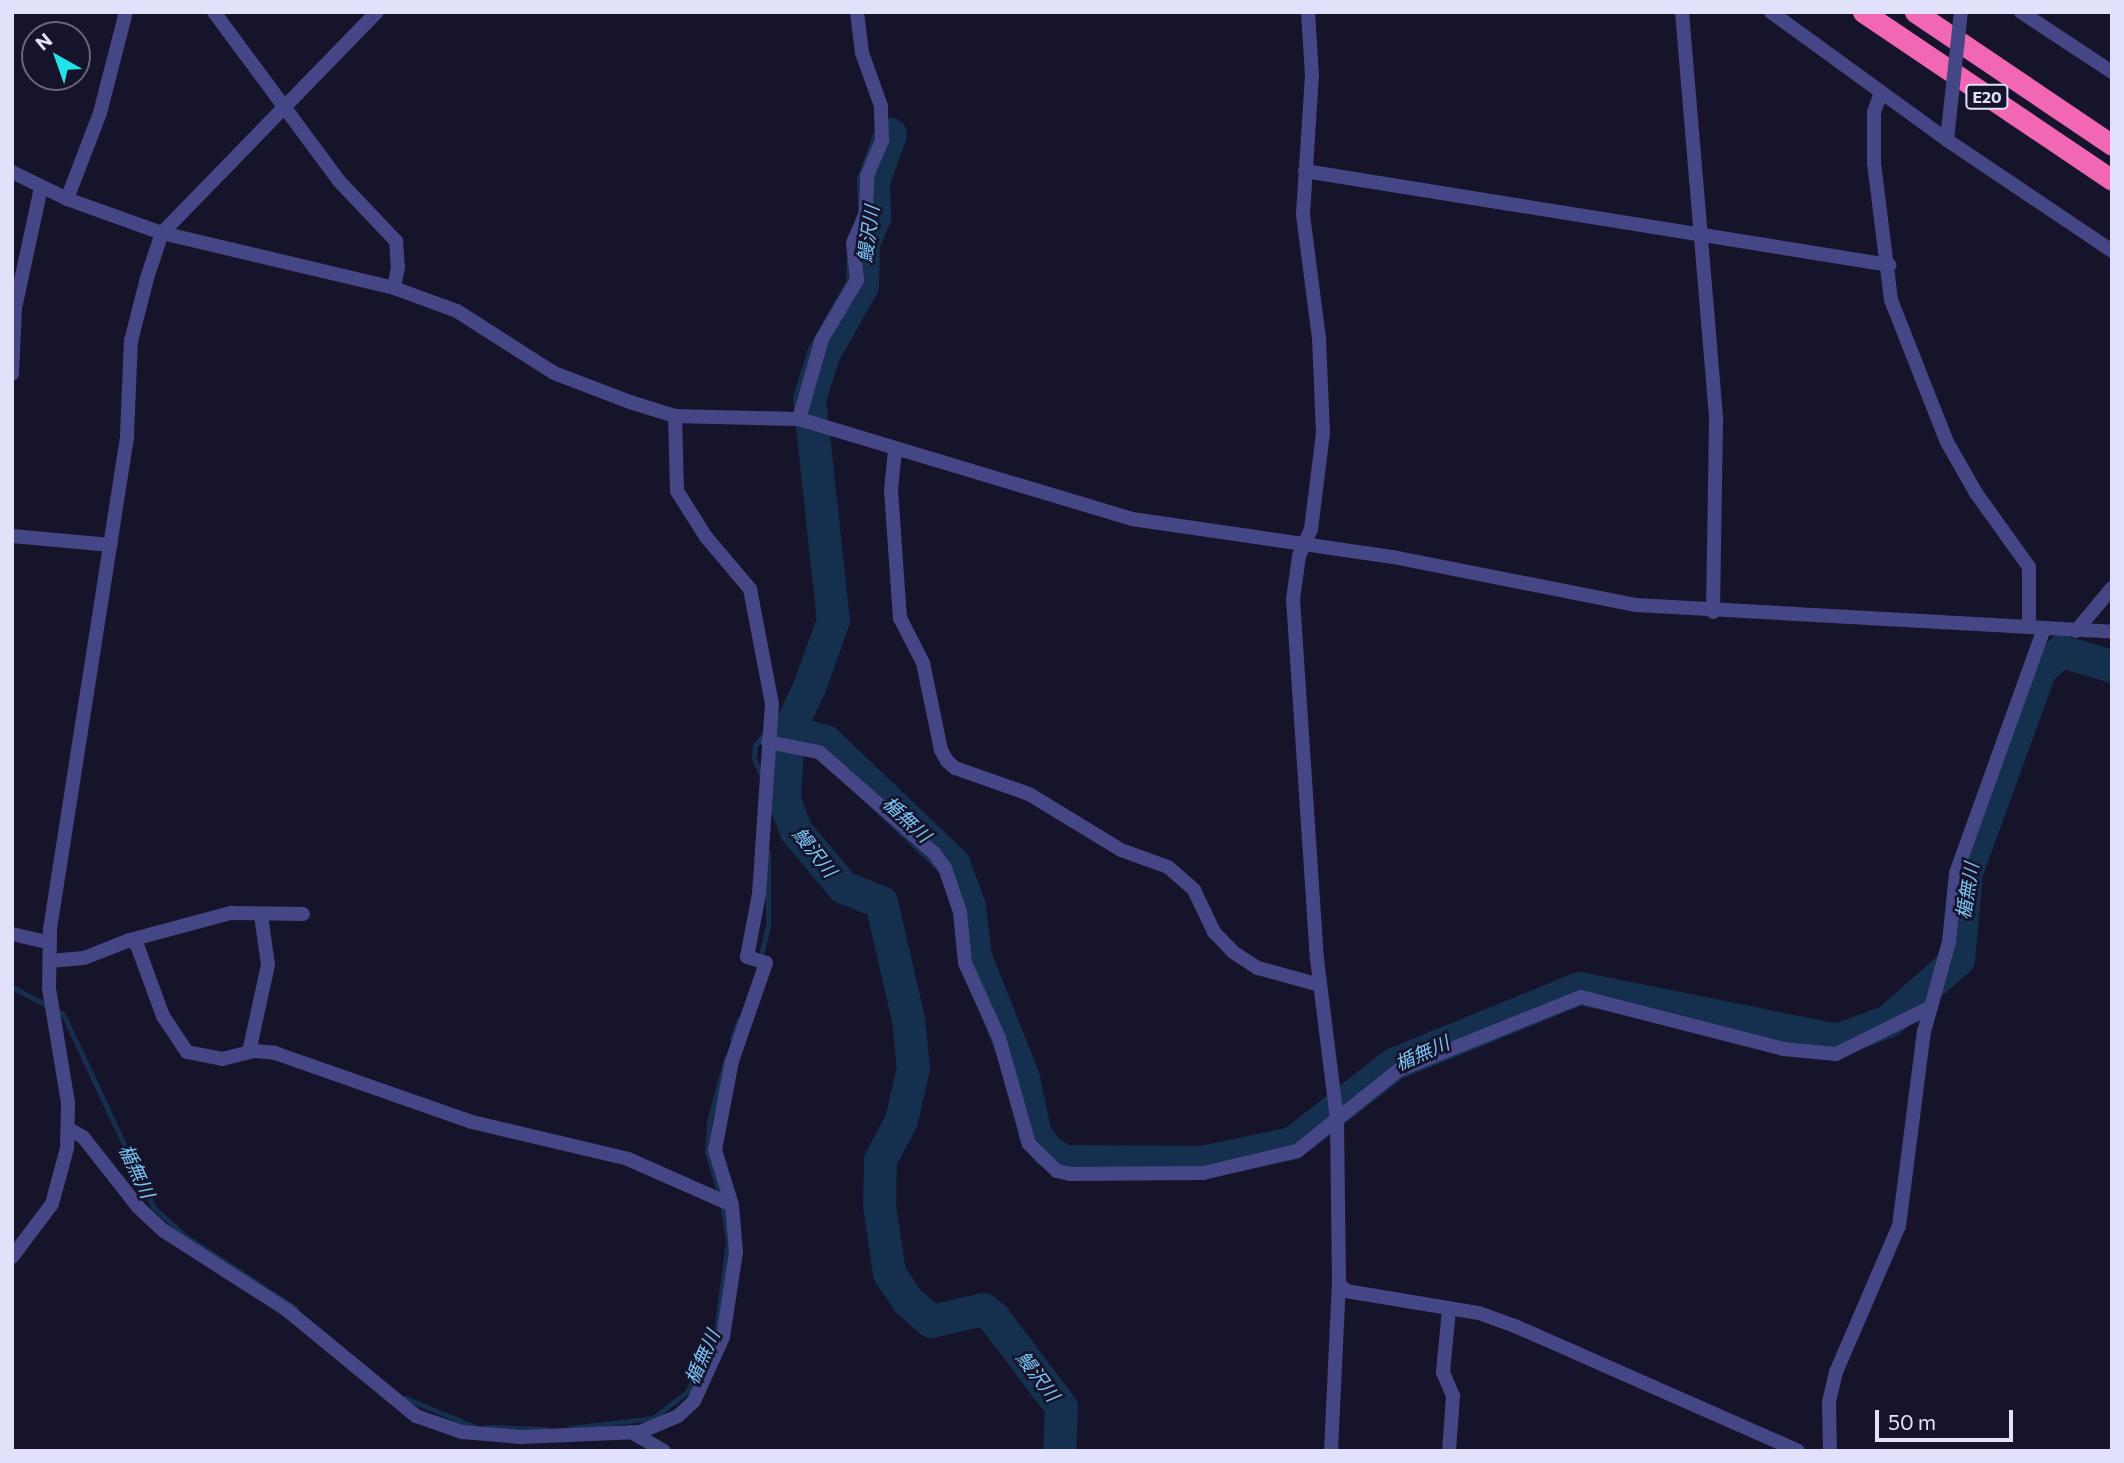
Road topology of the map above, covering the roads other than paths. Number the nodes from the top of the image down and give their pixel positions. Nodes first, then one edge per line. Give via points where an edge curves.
1 (126, 12) edge
2 (214, 12) edge
3 (377, 12) edge
4 (857, 12) edge
5 (1308, 12) edge
6 (1682, 12) edge
7 (1771, 12) edge
8 (1863, 12) edge
9 (1915, 12) edge
10 (1961, 12) edge
11 (2021, 12) edge
12 (2112, 72) edge
13 (1881, 92) junction
14 (282, 106) junction
15 (1947, 140) junction
16 (2112, 145) edge
17 (1305, 171) junction
18 (12, 172) edge
19 (2112, 180) edge
20 (41, 188) junction
21 (67, 199) junction
22 (162, 233) junction
23 (1698, 235) junction
24 (2112, 251) edge
25 (1889, 265) junction
26 (394, 288) junction
27 (12, 374) edge
28 (675, 416) junction
29 (799, 419) junction
30 (895, 450) junction
31 (12, 536) edge
32 (1303, 544) junction
33 (111, 545) junction
34 (2112, 588) edge
35 (1713, 612) junction
36 (2036, 628) junction
37 (2076, 631) junction
38 (2112, 632) edge
39 (770, 735) junction
40 (303, 914) dead end
41 (261, 915) junction
42 (12, 934) edge
43 (130, 940) junction
44 (50, 943) junction
45 (50, 961) junction
46 (1320, 985) junction
47 (1931, 1007) junction
48 (249, 1052) junction
49 (1337, 1120) junction
50 (69, 1129) junction
51 (732, 1205) junction
52 (12, 1257) edge
53 (1339, 1284) junction
54 (1449, 1310) junction
55 (631, 1432) junction
56 (664, 1451) edge
57 (1331, 1451) edge
58 (1449, 1451) edge
59 (1798, 1451) edge
60 (1830, 1451) edge

1 - 21 street via 100,113
2 - 14 street
3 - 14 street
4 - 29 street via 862,53 881,106 882,140 867,176 866,212 853,243 858,280 822,339
5 - 17 street via 1312,75
6 - 23 street
7 - 13 street
8 - 19 highway, E20
9 - 16 highway, E20
10 - 15 street, bridge
11 - 12 street
13 - 15 street
13 - 25 street via 1874,112 1874,163
14 - 22 street
14 - 26 street via 339,181 396,241
15 - 24 street
17 - 23 street
17 - 32 street via 1303,215 1320,338 1323,433 1316,505
18 - 20 street
20 - 21 street
20 - 27 street via 15,308
21 - 22 street
22 - 26 street
22 - 33 street via 131,341 127,435
23 - 25 street
23 - 35 street via 1716,421
25 - 36 street via 1891,300 1947,442 1976,493 2029,567
26 - 28 street via 457,311 554,373
28 - 29 street
28 - 39 street via 677,491 706,537 750,589 772,704
29 - 30 street
30 - 32 street via 1132,519
30 - 46 street via 891,490 900,618 923,663 947,761 955,768 1029,794 1121,850 1168,867 1194,890 1214,932 1233,952 1258,968
31 - 33 street
32 - 35 street via 1636,605
32 - 46 street via 1293,599
33 - 44 street
34 - 37 street
35 - 36 street via 1914,618
36 - 37 street
36 - 47 street via 1956,873 1949,942
37 - 38 street
39 - 49 street via 819,752 934,853 945,868 960,912 965,963 999,1038 1029,1143 1058,1171 1203,1172 1297,1151
39 - 51 street via 759,894 747,957 760,961 716,1130 715,1150
40 - 41 street
41 - 43 street via 231,913 203,918
41 - 48 street via 268,965
42 - 44 street
43 - 45 street via 84,958
43 - 48 street via 137,945 178,1044 201,1056 222,1059
44 - 45 street
45 - 50 street via 52,1020
46 - 49 street
47 - 49 street via 1836,1054 1783,1049 1581,997 1399,1070
47 - 60 street via 1923,1032 1899,1226 1836,1372 1829,1402
48 - 51 street via 275,1053 472,1122 628,1158
49 - 53 street
50 - 52 street via 52,1204
50 - 55 street via 83,1137 138,1207 164,1231 287,1311 416,1416 474,1433 521,1437
51 - 55 street via 736,1252 731,1286 723,1337 705,1379 694,1401 678,1416
53 - 54 street via 1346,1291
53 - 57 street
54 - 58 street via 1443,1372 1453,1396
54 - 59 street via 1479,1313 1515,1326
55 - 56 street

